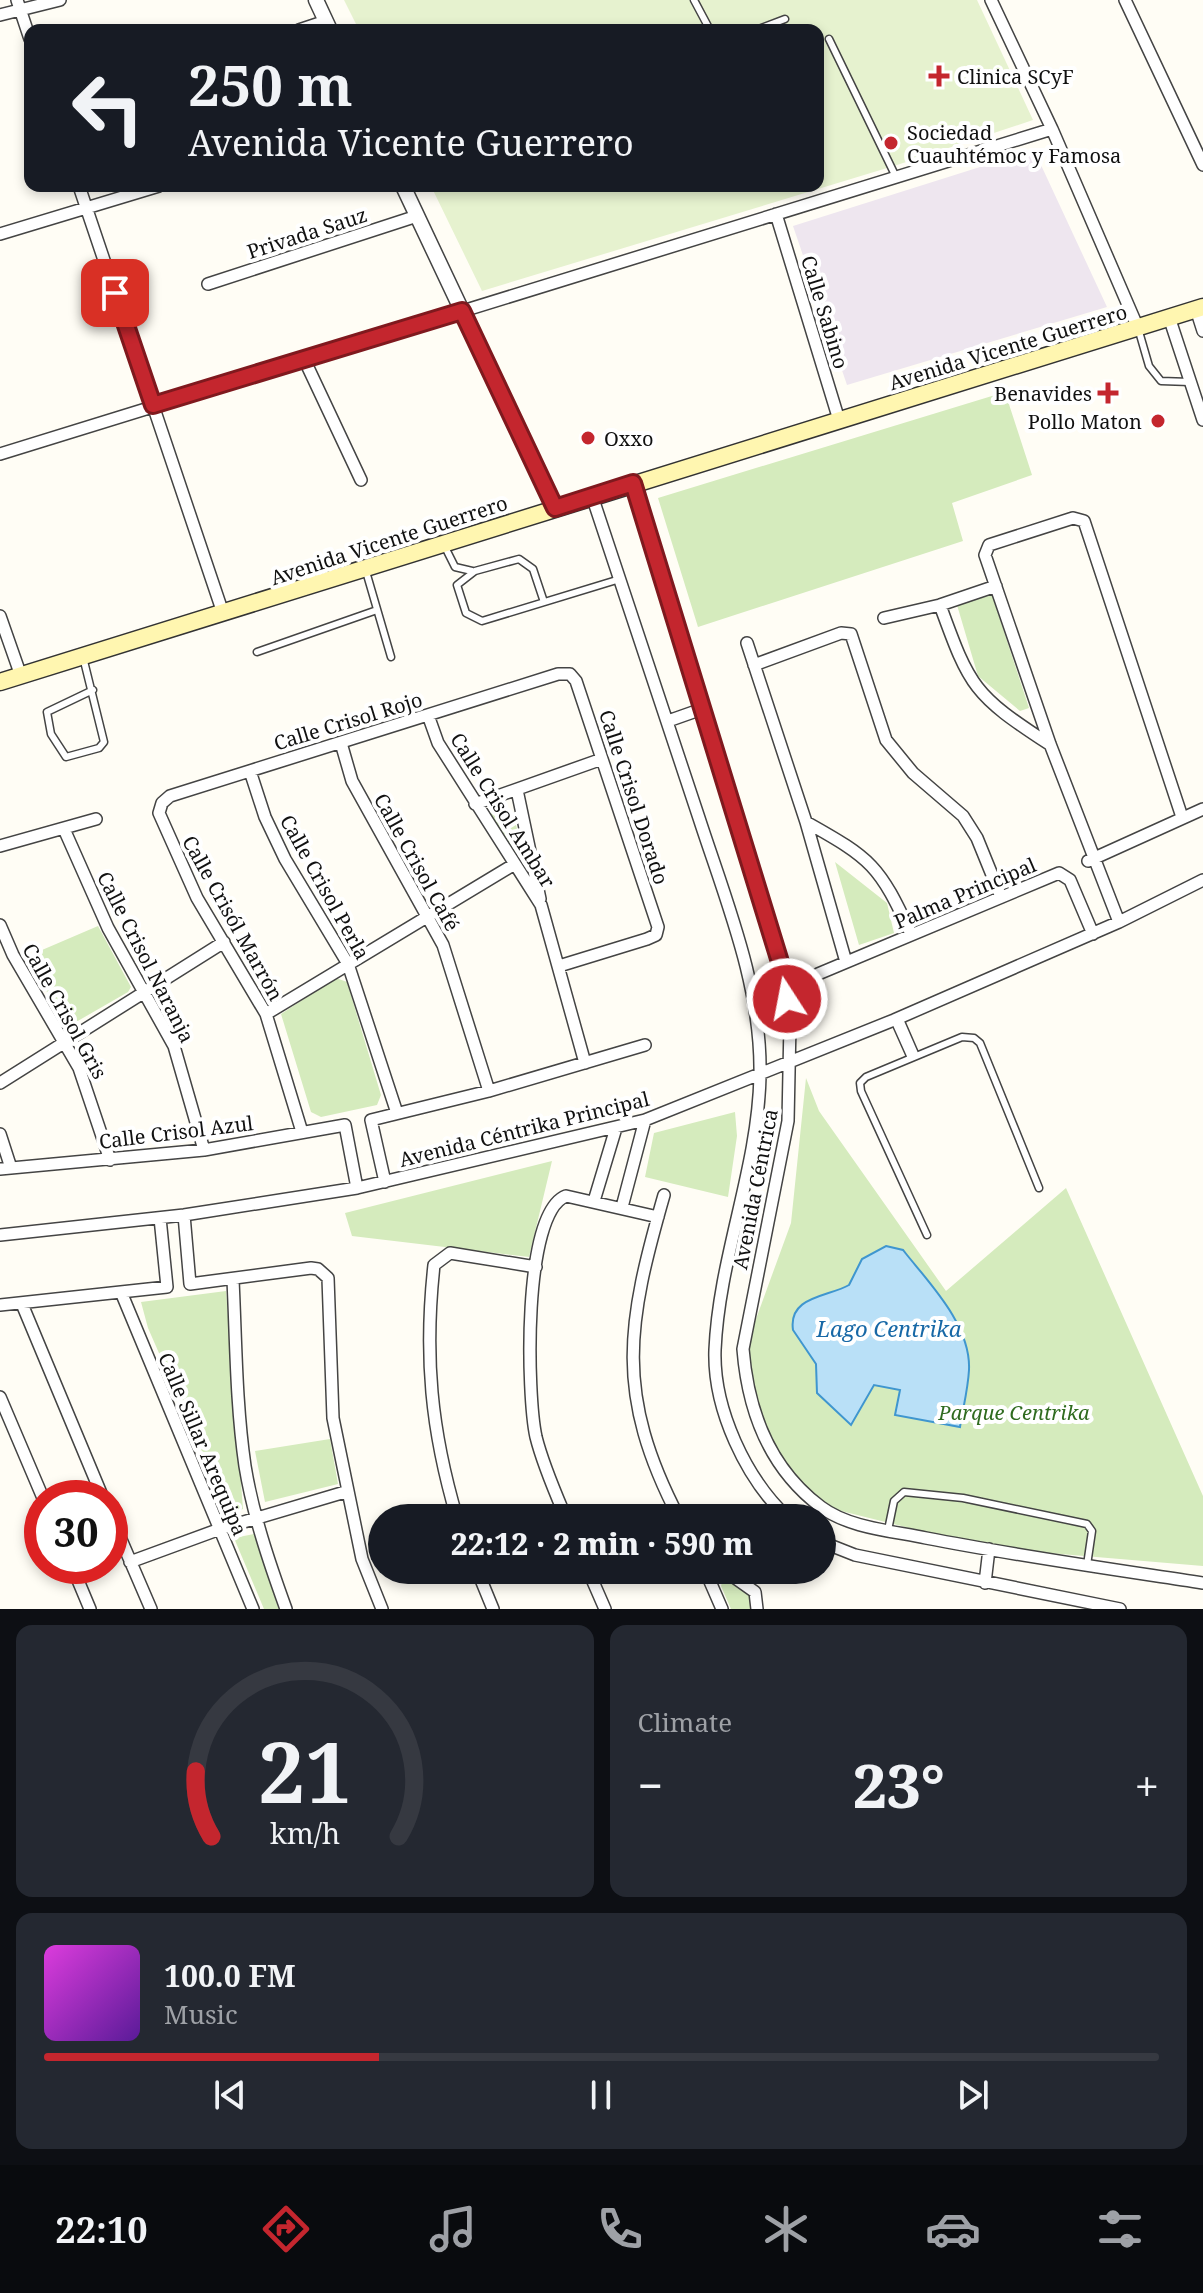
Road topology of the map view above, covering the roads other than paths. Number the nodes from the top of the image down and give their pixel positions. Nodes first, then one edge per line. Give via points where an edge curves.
1 (60, 0) edge
2 (316, 0) edge
3 (694, 0) edge
4 (991, 0) edge
5 (1125, 0) edge
6 (18, 4) edge
7 (0, 15) edge
8 (785, 19) dead end
9 (25, 24) edge
10 (328, 24) edge
11 (707, 24) edge
12 (772, 24) edge
13 (829, 39) dead end
14 (1052, 129) junction
15 (1203, 165) edge
16 (896, 177) junction
17 (81, 192) edge
18 (140, 192) edge
19 (406, 192) edge
20 (86, 209) junction
21 (776, 214) junction
22 (417, 216) junction
23 (0, 234) edge
24 (208, 284) dead end
25 (1199, 308) edge
26 (462, 311) junction
27 (1169, 317) junction
28 (1138, 328) junction
29 (1203, 331) edge
30 (305, 361) junction
31 (1190, 382) junction
32 (153, 405) junction
33 (839, 420) junction
34 (1203, 420) edge
35 (0, 454) edge
36 (361, 480) dead end
37 (633, 483) junction
38 (592, 496) junction
39 (555, 508) junction
40 (444, 543) junction
41 (365, 568) junction
42 (475, 571) junction
43 (620, 579) junction
44 (996, 586) junction
45 (544, 602) junction
46 (940, 605) junction
47 (377, 610) junction
48 (223, 613) junction
49 (0, 616) edge
50 (884, 618) dead end
51 (747, 643) dead end
52 (257, 652) dead end
53 (83, 657) junction
54 (391, 657) dead end
55 (754, 665) junction
56 (558, 674) joint
57 (21, 676) junction
58 (0, 682) edge
59 (93, 690) junction
60 (702, 709) junction
61 (428, 715) junction
62 (668, 721) junction
63 (341, 743) junction
64 (1050, 744) junction
65 (602, 759) junction
66 (250, 771) junction
67 (517, 790) junction
68 (475, 804) junction
69 (1203, 809) edge
70 (159, 813) joint
71 (1182, 817) junction
72 (96, 819) dead end
73 (806, 822) junction
74 (64, 829) junction
75 (0, 846) edge
76 (1092, 857) junction
77 (513, 865) junction
78 (1203, 880) edge
79 (1001, 897) junction
80 (541, 905) junction
81 (429, 916) junction
82 (1116, 923) junction
83 (0, 925) edge
84 (911, 934) junction
85 (1093, 934) junction
86 (224, 942) junction
87 (846, 962) junction
88 (348, 964) junction
89 (559, 966) junction
90 (818, 974) dead end
91 (146, 993) junction
92 (266, 1014) junction
93 (896, 1018) junction
94 (65, 1042) junction
95 (645, 1045) dead end
96 (914, 1057) junction
97 (585, 1063) junction
98 (791, 1063) junction
99 (760, 1076) junction
100 (0, 1083) edge
101 (489, 1091) junction
102 (397, 1113) junction
103 (645, 1120) junction
104 (616, 1128) junction
105 (302, 1132) junction
106 (0, 1134) edge
107 (204, 1150) junction
108 (110, 1160) junction
109 (6, 1168) edge
110 (385, 1182) junction
111 (357, 1188) junction
112 (1039, 1188) dead end
113 (664, 1195) dead end
114 (594, 1201) junction
115 (622, 1207) junction
116 (184, 1215) junction
117 (658, 1217) junction
118 (160, 1218) junction
119 (0, 1235) edge
120 (927, 1235) dead end
121 (536, 1267) junction
122 (233, 1280) junction
123 (121, 1292) junction
124 (22, 1304) junction
125 (0, 1305) edge
126 (0, 1397) edge
127 (35, 1480) edge
128 (95, 1480) edge
129 (345, 1492) junction
130 (453, 1504) edge
131 (561, 1504) edge
132 (673, 1504) edge
133 (776, 1504) edge
134 (255, 1518) junction
135 (220, 1529) junction
136 (888, 1530) junction
137 (836, 1548) edge
138 (989, 1549) junction
139 (128, 1557) edge
140 (130, 1562) junction
141 (1087, 1565) junction
142 (985, 1583) junction
143 (1203, 1583) edge
144 (80, 1584) edge
145 (483, 1584) edge
146 (594, 1584) edge
147 (711, 1584) edge
148 (744, 1584) edge
149 (90, 1609) edge
150 (151, 1609) edge
151 (253, 1609) edge
152 (286, 1609) edge
153 (382, 1609) edge
154 (493, 1609) edge
155 (605, 1609) edge
156 (722, 1609) edge
157 (757, 1609) edge
158 (1120, 1609) edge

1 - 6 street
2 - 10 street
3 - 11 lane
4 - 14 street
5 - 15 street
6 - 7 street
6 - 9 street
8 - 12 lane
13 - 16 lane
14 - 16 street
14 - 28 street
16 - 21 street
17 - 20 street
18 - 20 street
19 - 22 street
20 - 23 street
20 - 32 street
21 - 26 street
21 - 33 street, Calle Sabino
22 - 24 street, Privada Sauz
22 - 26 street
25 - 27 main road, Avenida Vicente Guerrero
25 - 29 street
26 - 30 street
26 - 39 street
27 - 28 main road, Avenida Vicente Guerrero
27 - 31 street
28 - 31 lane via 1149,366 1161,381
28 - 33 main road, Avenida Vicente Guerrero
30 - 32 street
30 - 36 street
31 - 34 street
32 - 35 street
32 - 48 street
33 - 37 main road, Avenida Vicente Guerrero
37 - 38 main road, Avenida Vicente Guerrero
37 - 60 street, Avenida Céntrica
38 - 39 main road, Avenida Vicente Guerrero
38 - 43 street, Avenida Céntrica
39 - 40 main road, Avenida Vicente Guerrero
40 - 41 main road, Avenida Vicente Guerrero
40 - 42 lane via 455,567
41 - 47 lane
41 - 48 main road, Avenida Vicente Guerrero
42 - 45 lane via 513,559 526,561
42 - 45 lane via 457,585 466,613 476,621
43 - 45 lane
43 - 62 street, Avenida Céntrica
44 - 46 street
44 - 64 street
44 - 71 street via 985,555 989,545 1073,518 1084,521
46 - 50 street
46 - 64 street via 973,684 998,711
47 - 52 lane
47 - 54 lane
48 - 53 main road, Avenida Vicente Guerrero
49 - 57 street
51 - 55 street
53 - 57 main road, Avenida Vicente Guerrero
53 - 59 lane
55 - 73 street
55 - 79 street via 851,634 886,740 913,773 963,816
56 - 61 street, Calle Crisol Rojo
56 - 65 street, Calle Crisol Dorado via 575,677
57 - 58 main road, Avenida Vicente Guerrero
59 - 59 lane via 103,745 66,757 51,734 47,712
60 - 62 street
60 - 98 street, Avenida Céntrica via 784,975
61 - 63 street, Calle Crisol Rojo
61 - 68 street, Calle Crisol Ambar via 438,743
62 - 99 street, Avenida Céntrica via 753,992
63 - 66 street, Calle Crisol Rojo
63 - 81 street, Calle Crisol Café via 364,804
64 - 76 street
65 - 67 street
65 - 89 street, Calle Crisol Dorado via 658,927 647,939
66 - 70 street, Calle Crisol Rojo via 170,796
66 - 88 street, Calle Crisol Perla via 285,859
67 - 68 street
67 - 80 street
68 - 77 street, Calle Crisol Ambar
69 - 71 street
70 - 86 street, Calle Crisól Marrón via 197,898
71 - 76 street
72 - 74 street
73 - 84 street via 869,861
73 - 87 street
74 - 75 street
74 - 91 street, Calle Crisol Naranja via 108,928
76 - 82 street
77 - 80 street, Calle Crisol Ambar
77 - 81 street
78 - 82 street, Avenida Céntrika Principal
79 - 84 street, Palma Principal
79 - 85 street, Palma Principal via 1065,874
80 - 89 street, Calle Crisol Ambar
81 - 88 street
81 - 101 street, Calle Crisol Café via 458,987
82 - 85 street, Avenida Céntrika Principal
83 - 94 street, Calle Crisol Gris
84 - 87 street, Palma Principal
85 - 93 street, Avenida Céntrika Principal
86 - 91 street
86 - 92 street, Calle Crisól Marrón
87 - 90 street, Palma Principal
88 - 92 street
88 - 102 street, Calle Crisol Perla
89 - 97 street, Calle Crisol Ambar
91 - 94 street
91 - 107 street, Calle Crisol Naranja via 174,1046
92 - 105 street, Calle Crisól Marrón
93 - 96 lane
93 - 98 street, Avenida Céntrika Principal
94 - 100 street
94 - 108 street, Calle Crisol Gris via 88,1088
95 - 97 street
96 - 112 lane via 962,1037 980,1043
96 - 120 lane via 866,1077 860,1087
97 - 101 street
98 - 99 street, Avenida Céntrika Principal
98 - 136 street, Avenida Céntrica via 788,1121 744,1331 746,1382 769,1450 803,1492 847,1520
99 - 103 street, Avenida Céntrika Principal
99 - 133 street, Avenida Céntrica via 758,1127 715,1353 727,1418 743,1456
101 - 102 street
102 - 110 street via 371,1120
103 - 104 street, Avenida Céntrika Principal
103 - 115 street
104 - 110 street, Avenida Céntrika Principal
104 - 114 street
105 - 107 street, Calle Crisol Azul
105 - 111 street, Calle Crisol Azul via 345,1125
106 - 109 street
107 - 108 street, Calle Crisol Azul
108 - 109 street, Calle Crisol Azul
110 - 111 street, Avenida Céntrika Principal
111 - 116 street, Avenida Céntrika Principal
113 - 117 street
114 - 115 street
114 - 121 street via 566,1196 555,1203
115 - 117 street
116 - 118 street, Avenida Céntrika Principal
116 - 122 street via 190,1284
117 - 132 street via 634,1311 633,1369 641,1423
118 - 119 street, Avenida Céntrika Principal
118 - 123 street via 167,1287
121 - 130 street via 453,1253 434,1265 427,1330 437,1432
121 - 131 street via 530,1389 536,1436
122 - 129 street via 311,1268 328,1278 333,1418
122 - 134 street via 239,1410
123 - 124 street
123 - 135 street, Calle Sillar Arequipa
124 - 125 street
124 - 128 street
126 - 127 street
129 - 134 street
129 - 153 street
134 - 135 street
134 - 152 street
135 - 140 street
135 - 151 street, Calle Sillar Arequipa
136 - 138 street, Avenida Céntrica
136 - 141 lane via 894,1501 904,1492 963,1498 1087,1524 1092,1531
137 - 142 street
138 - 141 street, Avenida Céntrica
138 - 142 street
139 - 140 street
140 - 150 street
141 - 143 street, Avenida Céntrica
142 - 158 street
144 - 149 street
145 - 154 street
146 - 155 street
147 - 156 street
148 - 157 street via 755,1592

